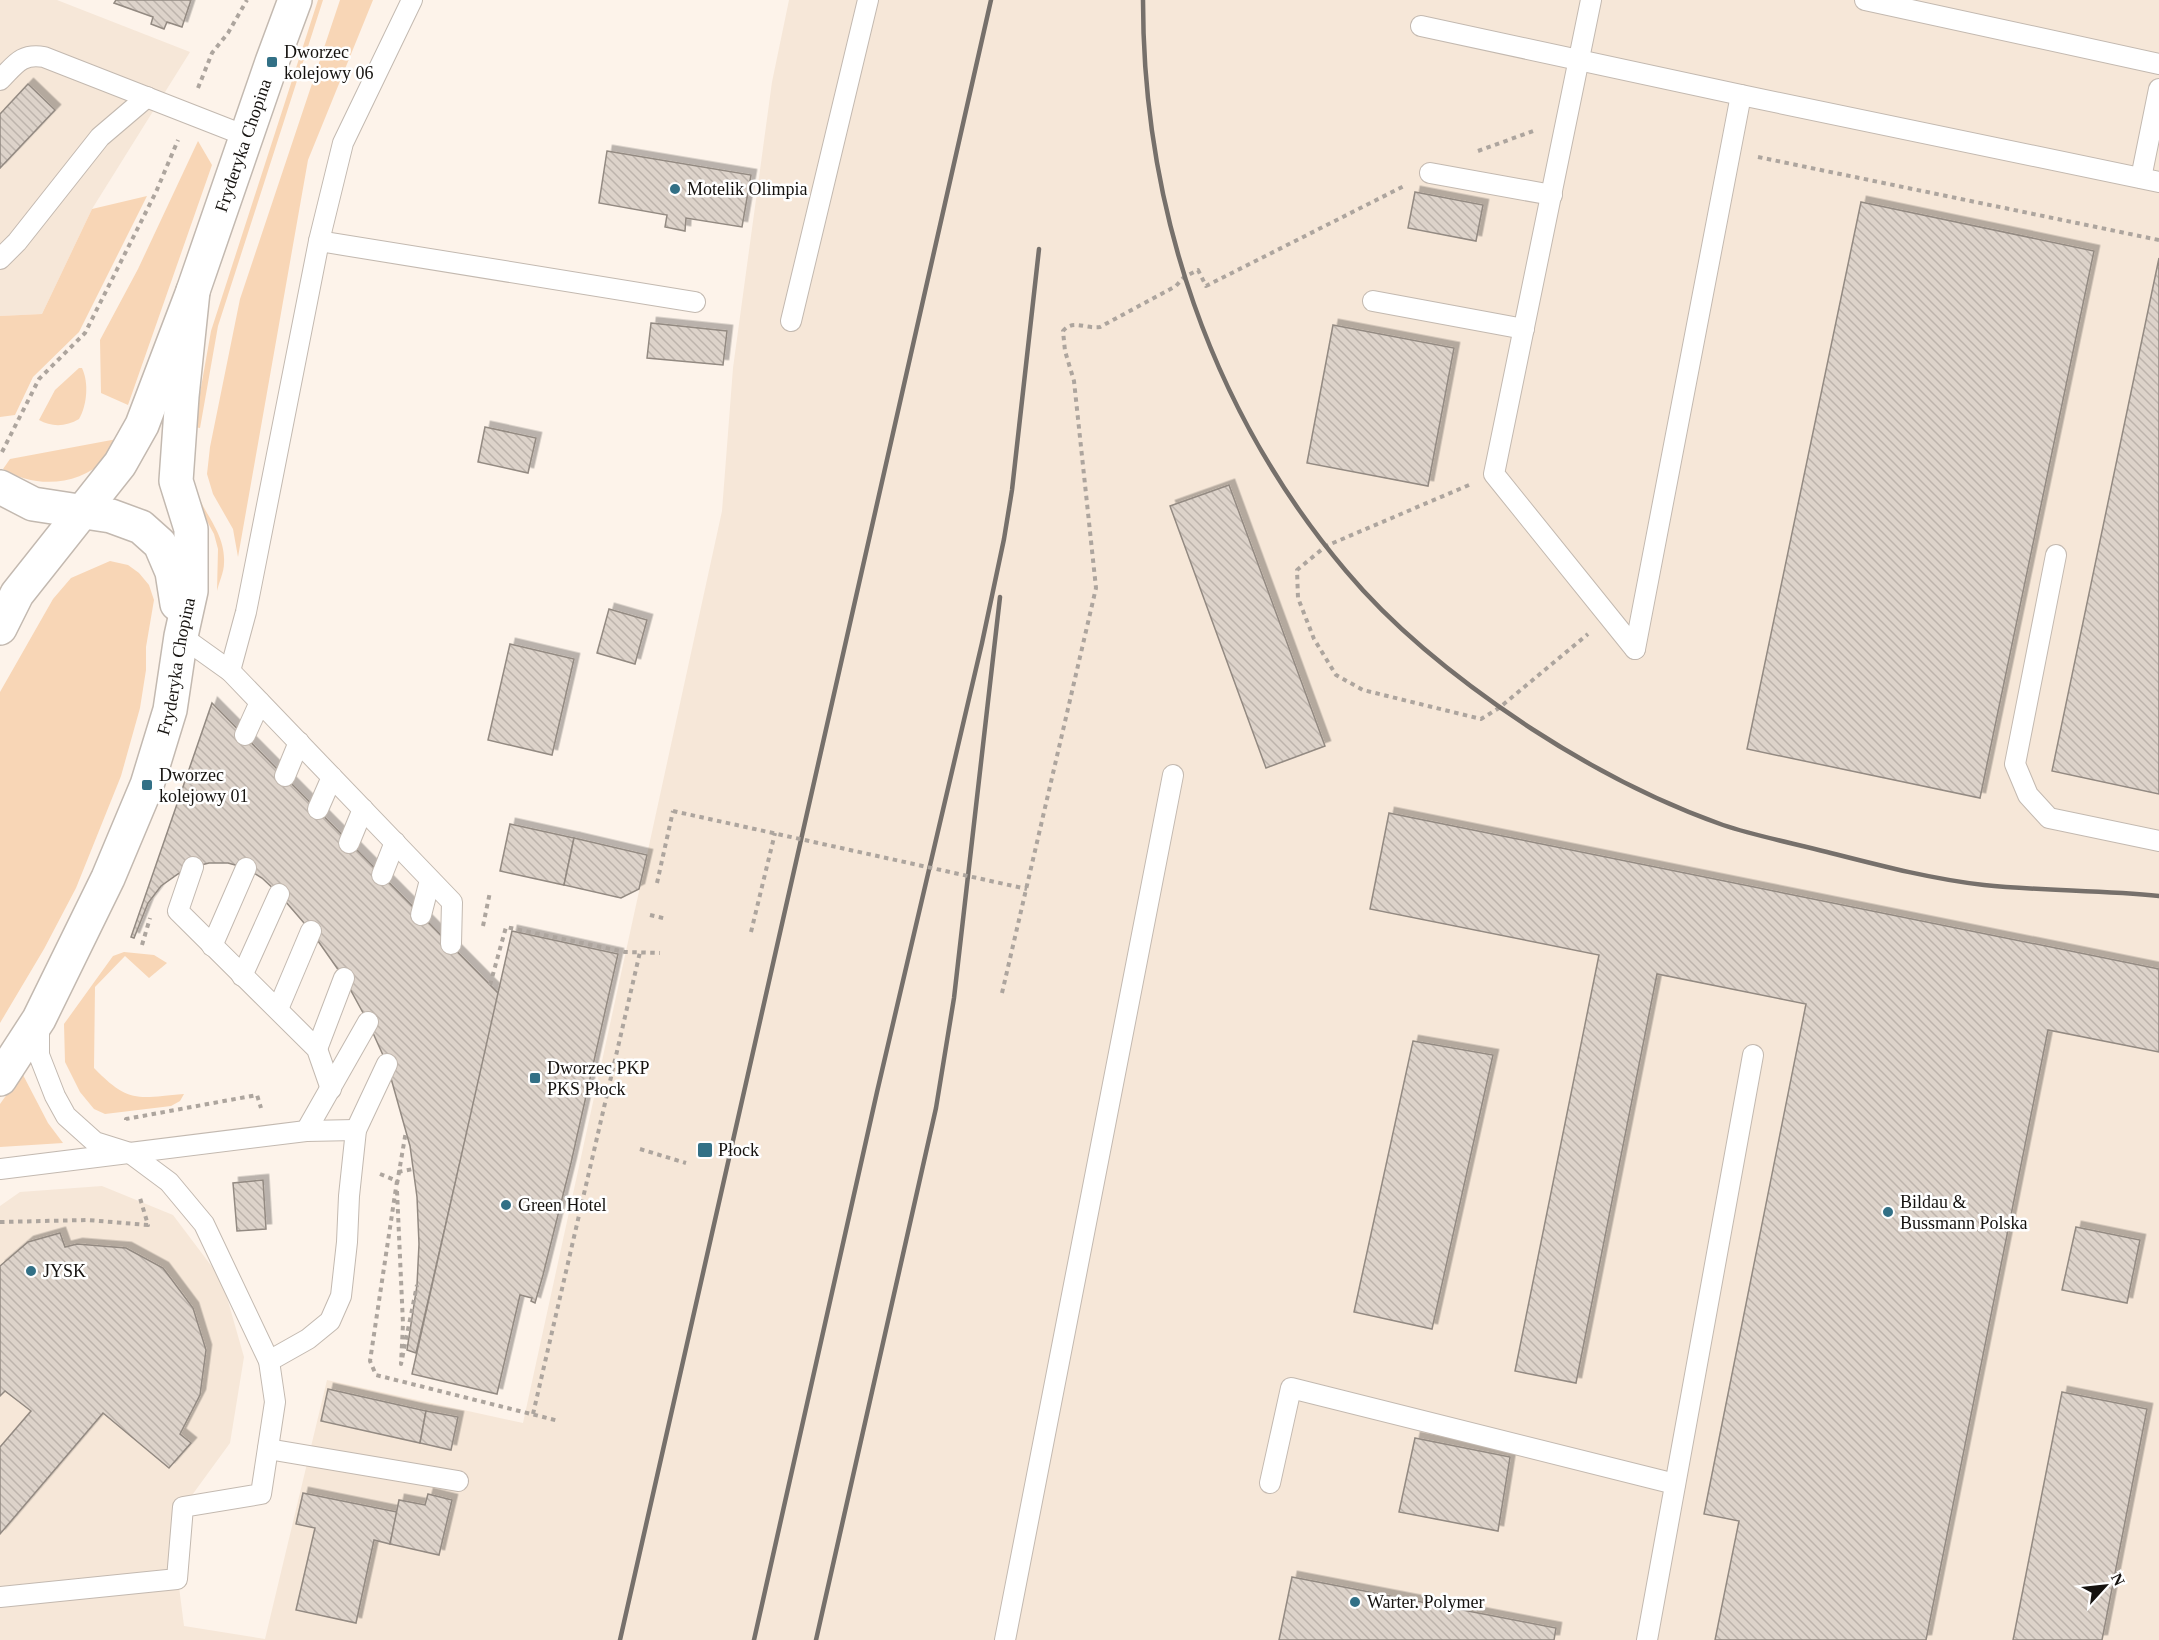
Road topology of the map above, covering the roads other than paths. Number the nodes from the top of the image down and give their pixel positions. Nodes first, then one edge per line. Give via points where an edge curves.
1 (295, 0) edge
2 (412, 0) edge
3 (868, 0) edge
4 (1591, 0) edge
5 (1865, 0) edge
6 (1421, 26) dead end
7 (1579, 60) junction
8 (2159, 64) edge
9 (0, 80) edge
10 (2159, 89) edge
11 (1742, 96) junction
12 (147, 97) junction
13 (246, 136) junction
14 (1430, 173) road end
15 (2150, 180) edge
16 (1552, 195) junction
17 (319, 241) junction
18 (0, 259) edge
19 (193, 291) junction
20 (1373, 301) dead end
21 (695, 302) dead end
22 (791, 321) dead end
23 (1524, 329) junction
24 (0, 487) edge
25 (82, 511) junction
26 (2056, 555) dead end
27 (9, 586) edge
28 (0, 628) edge
29 (181, 636) junction
30 (230, 671) junction
31 (260, 702) junction
32 (244, 735) dead end
33 (300, 742) junction
34 (1173, 775) dead end
35 (285, 776) dead end
36 (332, 777) junction
37 (318, 809) dead end
38 (363, 809) junction
39 (2159, 840) edge
40 (395, 842) junction
41 (349, 843) dead end
42 (193, 867) dead end
43 (246, 868) dead end
44 (382, 875) dead end
45 (430, 880) junction
46 (279, 894) dead end
47 (422, 915) dead end
48 (311, 930) dead end
49 (450, 944) dead end
50 (212, 945) junction
51 (242, 976) junction
52 (344, 978) dead end
53 (278, 1009) junction
54 (39, 1019) junction
55 (368, 1022) dead end
56 (317, 1049) junction
57 (1753, 1055) dead end
58 (387, 1064) dead end
59 (0, 1079) edge
60 (331, 1089) junction
61 (356, 1130) junction
62 (306, 1131) junction
63 (130, 1152) junction
64 (0, 1169) edge
65 (269, 1361) junction
66 (268, 1449) junction
67 (458, 1481) dead end
68 (1270, 1482) dead end
69 (1675, 1484) junction
70 (0, 1597) edge
71 (1005, 1640) edge
72 (1647, 1640) edge

1 - 13 street, Fryderyka Chopina
2 - 17 lane via 343,143
3 - 22 lane
4 - 7 lane
5 - 8 lane
6 - 7 lane
7 - 11 lane
7 - 16 lane
9 - 12 lane via 20,60 31,55
10 - 15 lane
11 - 15 lane
11 - 23 lane via 1635,649 1494,474
12 - 13 lane
12 - 18 lane via 100,137 18,242
13 - 19 street, Fryderyka Chopina
14 - 16 lane
16 - 23 lane
17 - 21 lane
17 - 30 lane via 246,612
19 - 25 street, Fryderyka Chopina via 142,425 120,464
19 - 29 street, Fryderyka Chopina via 176,481 191,529 191,591
20 - 23 lane
24 - 25 street via 33,504
25 - 27 street, Fryderyka Chopina
25 - 29 street via 141,527 160,544 172,572
26 - 39 lane via 2015,764 2028,795 2049,818
27 - 28 street, Fryderyka Chopina
29 - 30 lane
29 - 54 street, Fryderyka Chopina via 170,710 147,784 108,878
30 - 31 lane
31 - 32 lane
31 - 33 lane
33 - 35 lane
33 - 36 lane
34 - 71 lane
36 - 37 lane
36 - 38 lane
38 - 40 lane
38 - 41 lane
40 - 44 lane
40 - 45 lane
42 - 50 lane via 178,911
43 - 50 lane
45 - 47 lane
45 - 49 lane via 452,902
46 - 51 lane
48 - 53 lane
50 - 51 lane
51 - 53 lane
52 - 56 lane
53 - 56 lane
54 - 59 street, Fryderyka Chopina
54 - 63 lane via 39,1055 66,1116 95,1142
55 - 60 lane
56 - 60 lane
57 - 69 lane
58 - 61 lane
60 - 62 lane
61 - 62 lane
61 - 65 lane via 341,1296 330,1321
62 - 63 lane
63 - 64 lane
63 - 65 lane via 169,1182 204,1224
65 - 66 lane via 275,1402
66 - 67 lane
66 - 70 lane via 261,1494 183,1507 177,1579
68 - 69 lane via 1291,1388
69 - 72 lane

